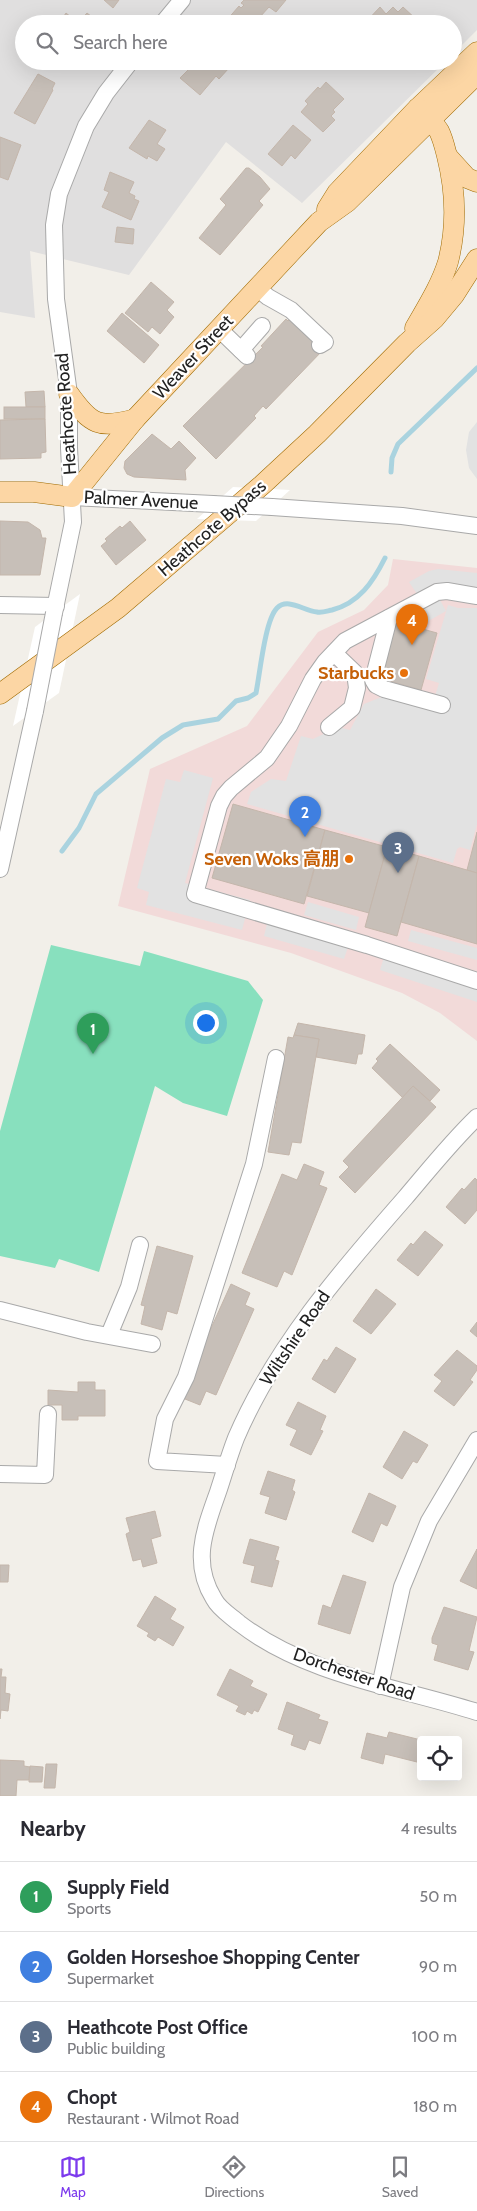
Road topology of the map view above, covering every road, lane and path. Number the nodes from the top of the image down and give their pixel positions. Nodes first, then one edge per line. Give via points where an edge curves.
1 (182, 0) edge
2 (170, 15) edge
3 (477, 52) edge
4 (125, 70) edge
5 (462, 70) edge
6 (462, 70) edge
7 (477, 74) edge
8 (424, 115) junction
9 (447, 156) junction
10 (477, 182) edge
11 (477, 259) edge
12 (257, 288) junction
13 (262, 326) dead end
14 (219, 330) junction
15 (407, 343) junction
16 (320, 345) dead end
17 (69, 394) junction
18 (136, 419) junction
19 (0, 492) edge
20 (72, 497) junction
21 (477, 526) edge
22 (477, 596) edge
23 (0, 605) edge
24 (55, 609) junction
25 (388, 618) junction
26 (334, 653) junction
27 (0, 694) edge
28 (442, 705) dead end
29 (329, 727) dead end
30 (0, 869) edge
31 (477, 981) edge
32 (276, 1058) dead end
33 (477, 1117) edge
34 (140, 1245) dead end
35 (0, 1310) edge
36 (109, 1335) junction
37 (152, 1344) dead end
38 (48, 1414) dead end
39 (477, 1440) edge
40 (227, 1465) junction
41 (0, 1474) edge
42 (214, 1601) joint
43 (380, 1686) junction
44 (477, 1712) edge

1 - 2 street
3 - 5 main road, Weaver Street
4 - 17 street, Heathcote Road via 86,126 58,202 54,225 56,299
6 - 8 main road, Weaver Street
7 - 8 main road, Weaver Street
8 - 9 main road, Heathcote Bypass via 438,130
8 - 12 main road, Weaver Street via 347,202 319,222
9 - 10 main road via 467,178
9 - 15 main road, Heathcote Bypass via 455,203 448,262
11 - 15 main road, Heathcote Bypass via 434,319
12 - 14 main road, Weaver Street
12 - 16 street via 291,310 324,342
13 - 14 street via 244,353
14 - 18 main road, Weaver Street
15 - 27 main road, Heathcote Bypass via 317,434 216,527 118,608
17 - 18 main road via 84,415 102,425
17 - 20 street, Heathcote Road
18 - 20 main road, Weaver Street
19 - 20 main road, Palmer Avenue
20 - 21 street, Palmer Avenue, bridge via 402,516
20 - 24 street, Heathcote Road via 73,522
22 - 25 street via 437,592
23 - 24 street
24 - 30 street, Heathcote Road, bridge
25 - 26 street via 345,642
25 - 28 street via 373,680 376,685
26 - 29 street via 355,674 358,688 352,708
26 - 31 street via 313,678 289,726 267,758 224,796 196,894
32 - 40 street via 254,1164 186,1377 165,1419 157,1462
33 - 40 street, Wiltshire Road via 320,1298 252,1404
34 - 36 street via 129,1287
35 - 36 street
36 - 37 street
38 - 41 street via 44,1475
39 - 43 street via 428,1520 405,1579
40 - 42 street, Wiltshire Road via 201,1549 201,1568
42 - 43 street, Dorchester Road via 250,1631 284,1650
43 - 44 street, Dorchester Road

